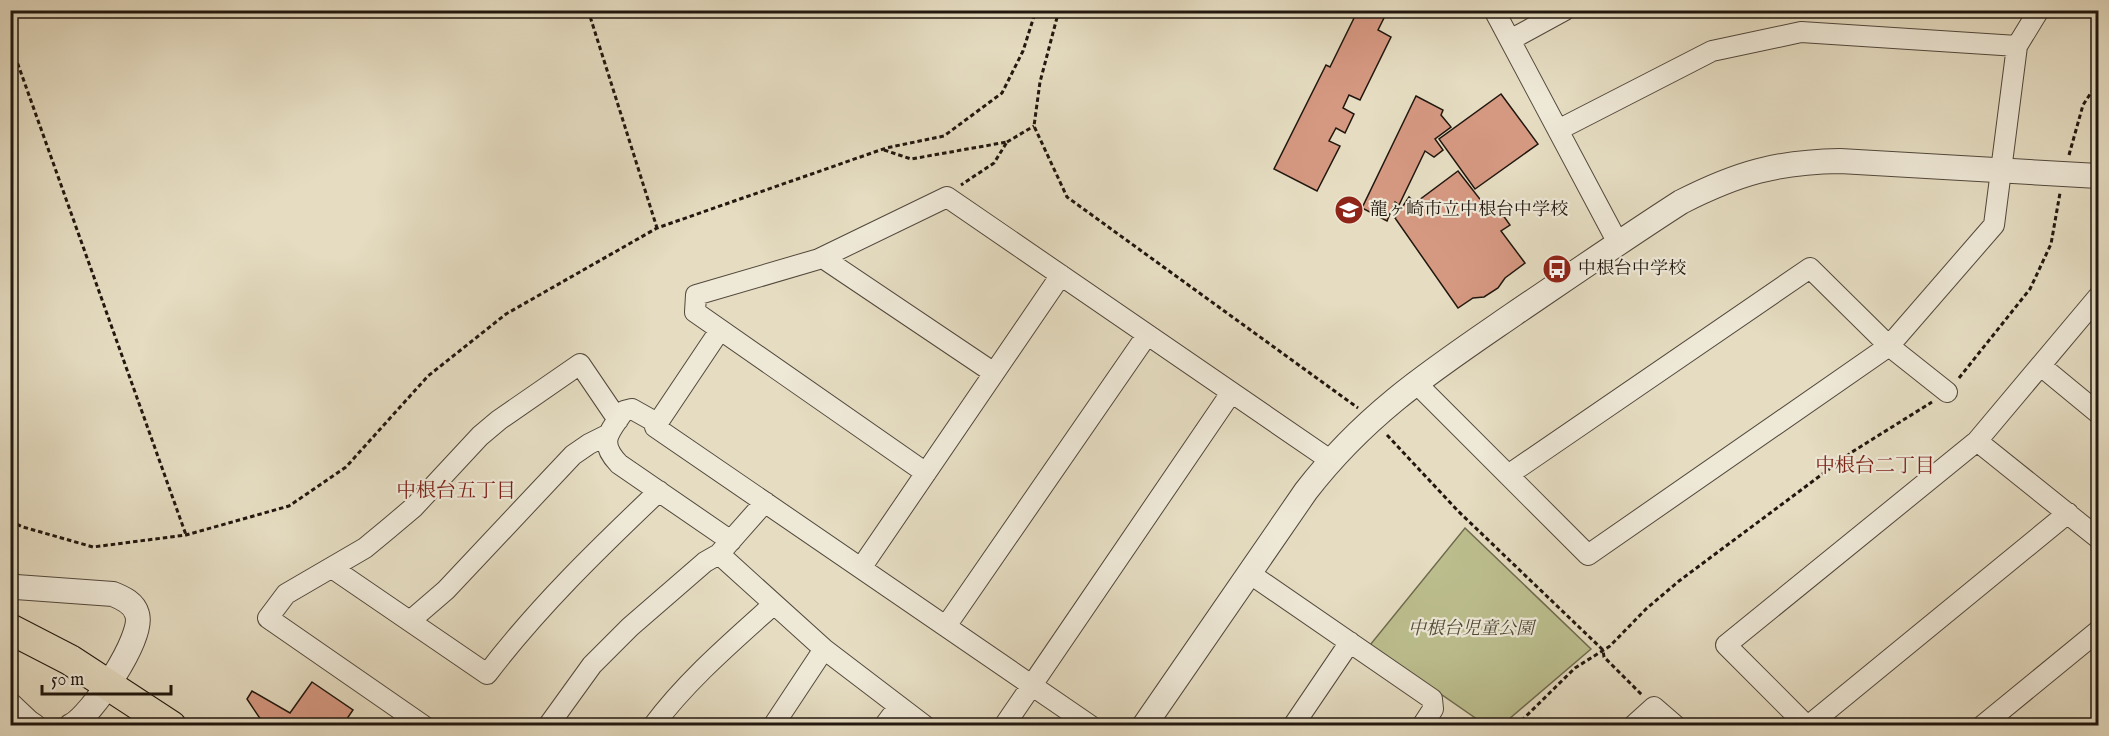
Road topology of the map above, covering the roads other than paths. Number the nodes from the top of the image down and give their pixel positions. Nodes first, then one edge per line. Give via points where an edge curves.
1 (1494, 10) edge
2 (1564, 10) edge
3 (2040, 10) edge
4 (1510, 40) junction
5 (2017, 46) junction
6 (1558, 130) junction
7 (2001, 170) junction
8 (2098, 176) edge
9 (1618, 243) junction
10 (823, 258) junction
11 (1061, 275) junction
12 (2098, 297) edge
13 (720, 330) junction
14 (1147, 335) junction
15 (1889, 346) junction
16 (2040, 366) junction
17 (994, 373) junction
18 (1415, 382) junction
19 (1947, 392) road end
20 (1231, 393) junction
21 (2098, 413) edge
22 (657, 423) junction
23 (612, 428) junction
24 (1977, 441) junction
25 (1330, 460) junction
26 (926, 473) junction
27 (1508, 475) junction
28 (659, 491) junction
29 (765, 502) junction
30 (2068, 513) junction
31 (2098, 538) edge
32 (725, 548) junction
33 (332, 568) junction
34 (861, 568) junction
35 (1249, 573) junction
36 (10, 584) edge
37 (774, 604) junction
38 (410, 621) junction
39 (946, 626) junction
40 (10, 629) edge
41 (2098, 631) edge
42 (1350, 642) junction
43 (824, 649) junction
44 (108, 684) junction
45 (1032, 685) junction
46 (10, 705) edge
47 (899, 706) junction
48 (34, 726) edge
49 (71, 726) edge
50 (171, 726) edge
51 (424, 726) edge
52 (548, 726) edge
53 (653, 726) edge
54 (773, 726) edge
55 (884, 726) edge
56 (925, 726) edge
57 (1004, 726) edge
58 (1091, 726) edge
59 (1144, 726) edge
60 (1293, 726) edge
61 (1422, 726) edge
62 (1634, 726) edge
63 (1676, 726) edge
64 (1808, 726) edge
65 (1982, 726) edge

1 - 4 street
2 - 4 street
3 - 5 street
4 - 6 street
5 - 6 street via 1801,32 1712,51
5 - 7 street
6 - 9 street
7 - 8 street
7 - 9 street via 1840,161 1776,166 1708,188
7 - 15 street via 1994,225
9 - 18 street
10 - 11 street via 947,197
10 - 13 street via 696,295 695,312
10 - 17 street
11 - 14 street
11 - 17 street
12 - 16 street
13 - 22 street
13 - 26 street
14 - 20 street
14 - 39 street
15 - 19 street
15 - 27 street via 1810,268
15 - 27 street via 1588,555
16 - 21 street
16 - 24 street
17 - 26 street
18 - 25 street
18 - 27 street
20 - 25 street
20 - 45 street
22 - 23 street via 632,409 624,411
22 - 29 street via 655,427
23 - 28 street via 609,453
23 - 33 street via 580,364 499,420 414,507 365,548
23 - 38 street via 573,455 446,590
24 - 30 street
24 - 64 street via 1726,645
25 - 35 street
26 - 34 street
28 - 32 street
28 - 38 street via 587,559 517,634 487,674
29 - 32 street
29 - 34 street
30 - 31 street
30 - 64 street
32 - 37 street
32 - 52 street via 630,627 592,665
33 - 38 street
33 - 51 street via 286,594 268,618
34 - 39 street
35 - 42 street
35 - 59 street
36 - 44 street via 113,594 133,606 138,616 134,640
37 - 43 street
37 - 53 street via 665,709
39 - 45 street
40 - 44 main road
41 - 65 street
42 - 60 street
42 - 61 street via 1432,699 1433,709
43 - 47 street
43 - 54 street
44 - 49 street via 89,711
44 - 50 main road
45 - 57 street
45 - 58 street
46 - 48 street
47 - 55 street
47 - 56 street
62 - 63 street via 1654,706

